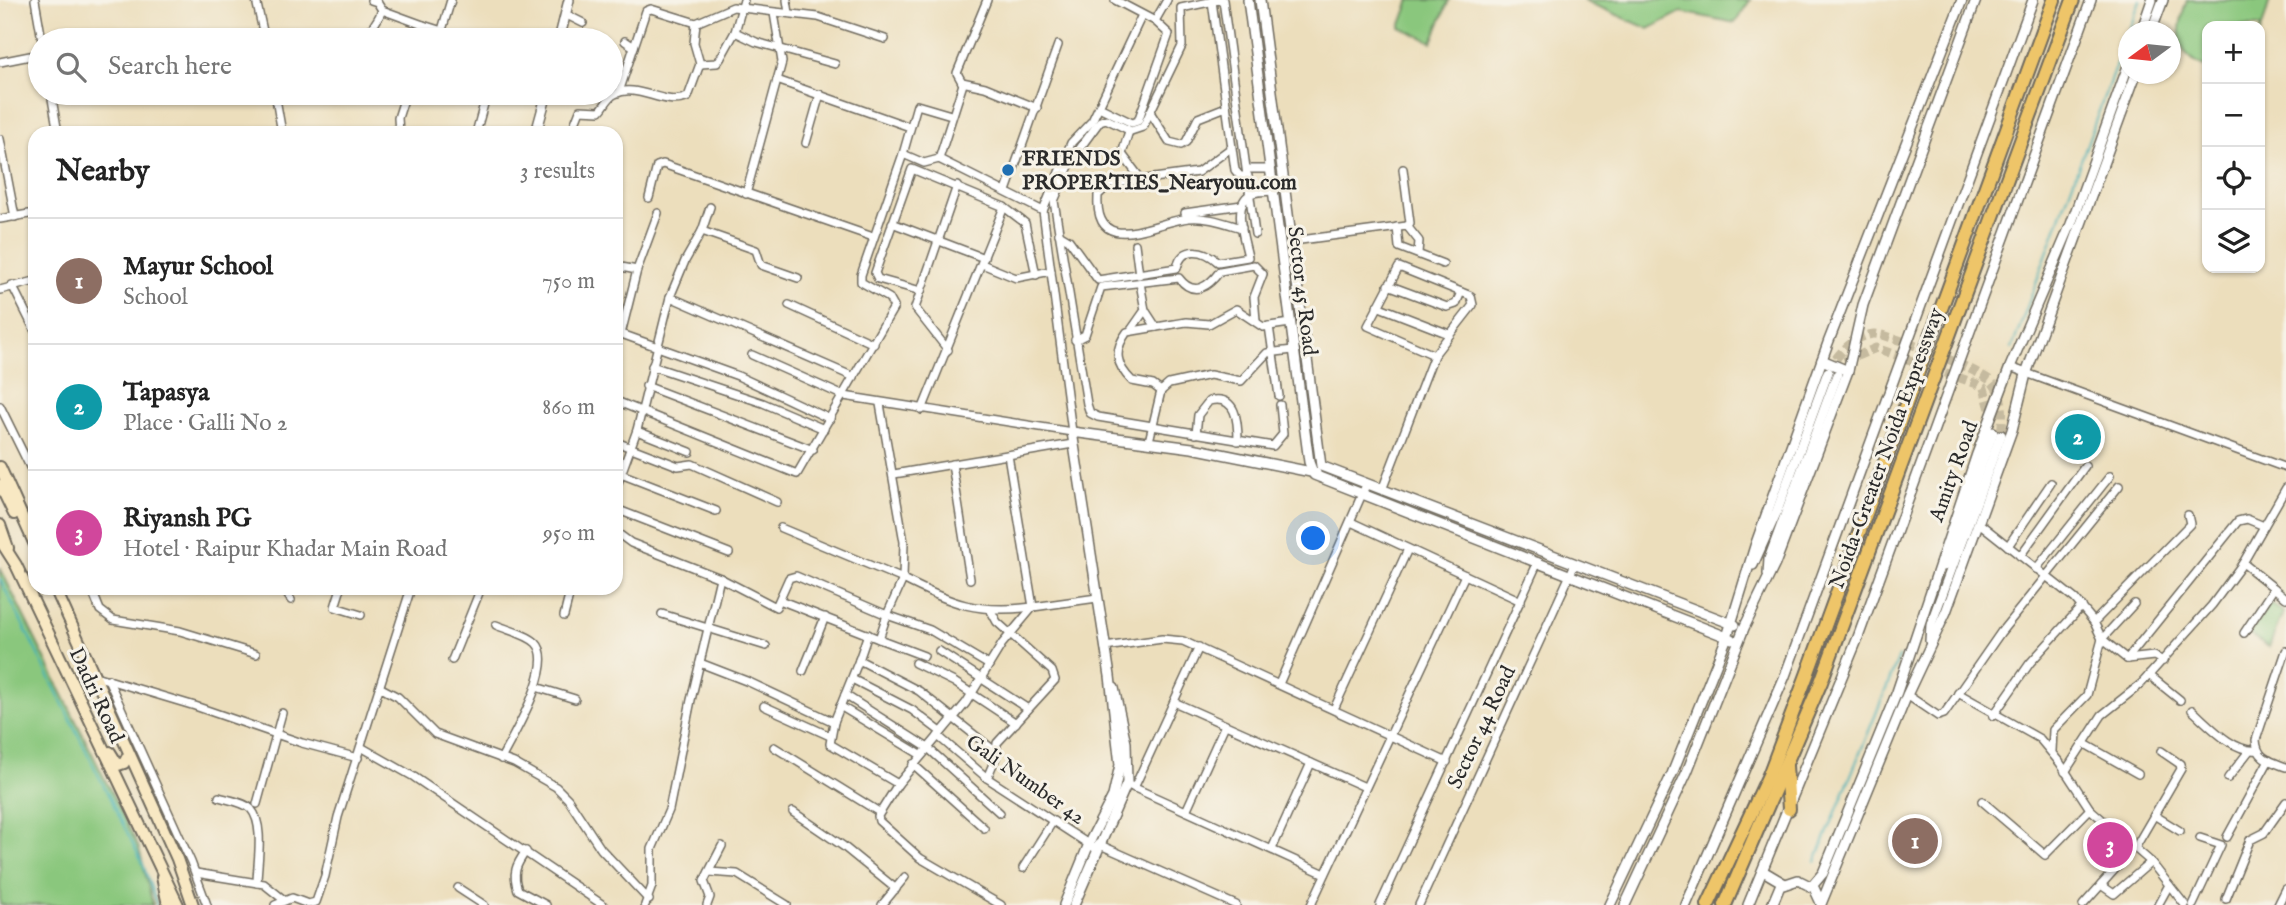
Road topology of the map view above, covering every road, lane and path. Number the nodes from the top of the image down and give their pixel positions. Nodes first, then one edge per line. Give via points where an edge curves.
1 (35, 0) edge
2 (257, 0) edge
3 (371, 0) edge
4 (451, 0) edge
5 (569, 0) edge
6 (787, 0) edge
7 (988, 0) edge
8 (1115, 0) edge
9 (1167, 0) edge
10 (1218, 0) edge
11 (1248, 0) edge
12 (1260, 0) edge
13 (1962, 0) edge
14 (1976, 0) edge
15 (2033, 0) edge
16 (2054, 0) edge
17 (2073, 0) edge
18 (2091, 0) edge
19 (2152, 0) edge
20 (2163, 0) edge
21 (743, 4) edge
22 (382, 10) junction
23 (774, 13) junction
24 (789, 13) junction
25 (565, 15) junction
26 (1142, 15) junction
27 (1155, 21) junction
28 (2145, 21) edge
29 (2155, 21) edge
30 (583, 23) dead end
31 (696, 23) junction
32 (423, 25) junction
33 (39, 28) edge
34 (263, 28) edge
35 (370, 28) edge
36 (422, 28) edge
37 (432, 28) edge
38 (443, 28) edge
39 (562, 28) edge
40 (735, 32) junction
41 (885, 39) dead end
42 (625, 41) dead end
43 (1058, 45) dead end
44 (634, 47) junction
45 (782, 48) junction
46 (28, 56) edge
47 (0, 62) edge
48 (700, 64) junction
49 (835, 64) dead end
50 (623, 80) edge
51 (777, 80) junction
52 (962, 82) junction
53 (2122, 84) edge
54 (2132, 84) edge
55 (623, 92) edge
56 (820, 94) junction
57 (53, 105) edge
58 (277, 105) edge
59 (402, 105) edge
60 (484, 105) edge
61 (544, 105) edge
62 (604, 105) edge
63 (1099, 107) junction
64 (1037, 108) junction
65 (1227, 109) junction
66 (1238, 109) junction
67 (1150, 112) junction
68 (951, 115) junction
69 (57, 126) edge
70 (281, 126) edge
71 (399, 126) edge
72 (479, 126) edge
73 (538, 126) edge
74 (574, 126) edge
75 (911, 127) junction
76 (1129, 131) junction
77 (0, 139) edge
78 (806, 143) dead end
79 (1231, 148) junction
80 (903, 154) junction
81 (939, 159) junction
82 (1126, 163) junction
83 (1269, 169) junction
84 (1403, 170) dead end
85 (1247, 173) junction
86 (1141, 179) junction
87 (1118, 183) junction
88 (957, 186) junction
89 (1006, 191) junction
90 (1273, 191) junction
91 (746, 194) junction
92 (1251, 194) junction
93 (649, 198) dead end
94 (1242, 205) junction
95 (710, 207) dead end
96 (1004, 207) junction
97 (1043, 211) junction
98 (658, 213) dead end
99 (1185, 213) dead end
100 (28, 214) edge
101 (15, 217) junction
102 (0, 219) edge
103 (892, 223) junction
104 (1408, 226) junction
105 (1397, 227) junction
106 (1242, 228) junction
107 (1145, 229) junction
108 (702, 231) junction
109 (1059, 234) junction
110 (1255, 234) dead end
111 (1126, 235) junction
112 (873, 237) junction
113 (938, 240) junction
114 (1293, 241) junction
115 (1135, 244) junction
116 (1418, 253) junction
117 (983, 261) junction
118 (1443, 264) dead end
119 (623, 267) edge
120 (637, 270) junction
121 (1051, 271) junction
122 (1036, 275) junction
123 (797, 278) dead end
124 (1139, 279) junction
125 (28, 282) edge
126 (12, 285) junction
127 (1388, 285) junction
128 (0, 290) edge
129 (921, 291) junction
130 (1461, 292) junction
131 (670, 297) junction
132 (789, 305) dead end
133 (1377, 306) junction
134 (1145, 310) junction
135 (623, 316) edge
136 (28, 317) edge
137 (1256, 320) junction
138 (1290, 323) junction
139 (1269, 326) junction
140 (1156, 327) junction
141 (1131, 331) junction
142 (1449, 334) junction
143 (623, 335) edge
144 (1075, 340) junction
145 (874, 344) junction
146 (659, 346) junction
147 (948, 350) junction
148 (1293, 350) junction
149 (1273, 352) junction
150 (752, 355) dead end
151 (1434, 355) junction
152 (1822, 360) junction
153 (652, 366) junction
154 (2010, 367) junction
155 (1849, 371) junction
156 (2026, 374) junction
157 (854, 377) junction
158 (646, 386) junction
159 (1161, 391) junction
160 (844, 396) junction
161 (623, 404) edge
162 (880, 404) junction
163 (0, 406) edge
164 (922, 410) junction
165 (642, 412) junction
166 (830, 419) junction
167 (1153, 427) junction
168 (824, 429) junction
169 (636, 430) junction
170 (1072, 432) junction
171 (1196, 434) junction
172 (1149, 441) junction
173 (1238, 441) junction
174 (623, 444) edge
175 (1073, 444) junction
176 (631, 447) junction
177 (813, 450) junction
178 (690, 452) dead end
179 (1008, 455) junction
180 (28, 463) edge
181 (952, 464) junction
182 (1317, 464) junction
183 (2085, 466) dead end
184 (0, 467) edge
185 (623, 467) edge
186 (2286, 468) edge
187 (894, 474) junction
188 (1314, 475) junction
189 (2110, 476) dead end
190 (623, 478) edge
191 (2051, 483) dead end
192 (0, 485) edge
193 (1366, 485) junction
194 (2119, 486) dead end
195 (2286, 488) edge
196 (1382, 490) junction
197 (1363, 496) junction
198 (777, 502) dead end
199 (716, 511) dead end
200 (623, 512) edge
201 (2188, 515) dead end
202 (1351, 522) junction
203 (1979, 523) junction
204 (0, 525) edge
205 (2264, 526) junction
206 (781, 528) dead end
207 (28, 529) edge
208 (623, 537) edge
209 (0, 540) edge
210 (28, 540) edge
211 (2008, 546) junction
212 (1408, 549) junction
213 (729, 553) dead end
214 (9, 554) junction
215 (2021, 556) junction
216 (1538, 562) junction
217 (2243, 563) junction
218 (1575, 564) junction
219 (2036, 569) junction
220 (1747, 572) junction
221 (1465, 575) junction
222 (1570, 575) junction
223 (2049, 576) junction
224 (720, 578) junction
225 (902, 579) junction
226 (970, 579) dead end
227 (1767, 580) junction
228 (2274, 588) junction
229 (28, 594) edge
230 (28, 595) edge
231 (58, 595) edge
232 (94, 595) edge
233 (288, 595) edge
234 (339, 595) edge
235 (409, 595) edge
236 (478, 595) edge
237 (569, 595) edge
238 (1097, 598) junction
239 (2286, 598) edge
240 (291, 600) dead end
241 (782, 601) junction
242 (1521, 601) junction
243 (2134, 604) dead end
244 (2082, 606) junction
245 (1033, 607) junction
246 (990, 611) junction
247 (662, 614) dead end
248 (360, 615) dead end
249 (887, 615) junction
250 (564, 616) dead end
251 (825, 617) junction
252 (2094, 622) junction
253 (1731, 624) junction
254 (496, 625) dead end
255 (1744, 628) junction
256 (709, 629) junction
257 (2244, 633) dead end
258 (867, 634) junction
259 (1011, 634) junction
260 (1915, 635) junction
261 (1727, 637) junction
262 (879, 639) junction
263 (2102, 639) junction
264 (1739, 641) junction
265 (766, 646) dead end
266 (1105, 647) junction
267 (1199, 647) junction
268 (1930, 647) junction
269 (939, 651) dead end
270 (2286, 652) edge
271 (256, 654) dead end
272 (924, 656) dead end
273 (2127, 659) junction
274 (452, 660) dead end
275 (859, 660) junction
276 (2163, 661) junction
277 (700, 663) junction
278 (915, 663) dead end
279 (989, 666) junction
280 (803, 671) dead end
281 (2149, 675) junction
282 (94, 676) junction
283 (1110, 676) junction
284 (981, 677) junction
285 (852, 678) junction
286 (108, 679) junction
287 (1279, 684) junction
288 (536, 687) junction
289 (381, 688) junction
290 (1958, 693) junction
291 (972, 694) junction
292 (845, 695) junction
293 (1907, 695) junction
294 (575, 699) dead end
295 (2180, 700) dead end
296 (1174, 702) junction
297 (765, 706) dead end
298 (840, 706) junction
299 (1028, 709) junction
300 (1334, 709) junction
301 (2192, 710) dead end
302 (282, 713) dead end
303 (1993, 716) junction
304 (953, 718) junction
305 (834, 722) junction
306 (1016, 723) junction
307 (1225, 725) junction
308 (92, 730) junction
309 (939, 734) junction
310 (276, 735) junction
311 (1390, 735) junction
312 (830, 736) junction
313 (2085, 744) junction
314 (361, 747) junction
315 (774, 747) dead end
316 (928, 748) junction
317 (2052, 751) junction
318 (2161, 751) dead end
319 (2253, 751) junction
320 (996, 752) junction
321 (129, 754) junction
322 (921, 755) junction
323 (358, 758) junction
324 (501, 759) junction
325 (2269, 760) junction
326 (1447, 762) junction
327 (1311, 763) junction
328 (913, 764) junction
329 (1786, 766) junction
330 (2286, 766) edge
331 (2066, 772) junction
332 (2138, 774) dead end
333 (987, 778) junction
334 (2228, 778) dead end
335 (898, 784) junction
336 (1130, 786) junction
337 (1366, 787) junction
338 (219, 797) dead end
339 (1982, 801) dead end
340 (2286, 802) edge
341 (257, 803) dead end
342 (1789, 809) junction
343 (2090, 809) junction
344 (1186, 811) junction
345 (793, 812) dead end
346 (879, 812) junction
347 (1000, 813) dead end
348 (2154, 815) junction
349 (2282, 817) edge
350 (1053, 821) junction
351 (984, 828) dead end
352 (2180, 831) dead end
353 (2227, 837) dead end
354 (2200, 838) dead end
355 (722, 846) dead end
356 (1094, 846) junction
357 (2135, 848) junction
358 (1272, 849) junction
359 (526, 851) junction
360 (2151, 862) junction
361 (160, 866) junction
362 (2118, 866) dead end
363 (1023, 869) dead end
364 (1763, 871) junction
365 (709, 872) junction
366 (196, 873) junction
367 (1325, 874) junction
368 (905, 877) dead end
369 (257, 883) junction
370 (1785, 884) junction
371 (2101, 885) junction
372 (2169, 885) junction
373 (1757, 886) junction
374 (1812, 886) junction
375 (458, 888) dead end
376 (896, 888) junction
377 (2286, 889) edge
378 (2226, 899) dead end
379 (284, 900) junction
380 (1773, 901) edge
381 (647, 902) edge
382 (313, 904) edge
383 (1068, 904) edge
384 (1230, 904) edge
385 (1821, 904) edge
386 (168, 905) edge
387 (177, 905) edge
388 (193, 905) edge
389 (207, 905) edge
390 (275, 905) edge
391 (484, 905) edge
392 (546, 905) edge
393 (603, 905) edge
394 (707, 905) edge
395 (787, 905) edge
396 (882, 905) edge
397 (1001, 905) edge
398 (1311, 905) edge
399 (1380, 905) edge
400 (1419, 905) edge
401 (1610, 905) edge
402 (1625, 905) edge
403 (1686, 905) edge
404 (1708, 905) edge
405 (1725, 905) edge
406 (1748, 905) edge
407 (2083, 905) edge
408 (2158, 905) edge
409 (2185, 905) edge
410 (2193, 905) edge
411 (2278, 905) edge

1 - 33 street
2 - 34 street
3 - 22 street
4 - 38 street
5 - 25 street
6 - 24 street
7 - 52 street via 957,73
8 - 26 street
9 - 27 street
10 - 65 street
10 - 66 street
10 - 67 street via 1181,8 1182,46
11 - 83 street, Sector 45 Road
12 - 114 street, Sector 45 Road
13 - 152 street
14 - 155 street via 1863,305
15 - 403 street via 1785,676
16 - 404 highway, Noida-Greater Noida Expressway via 1769,775
17 - 329 highway, Noida-Greater Noida Expressway
18 - 342 street via 1857,640
19 - 28 street
20 - 29 street
21 - 23 street
21 - 31 street
21 - 40 street
22 - 32 street
22 - 35 street
23 - 24 street
23 - 45 street
24 - 41 street via 823,18
25 - 30 street
25 - 39 street
26 - 27 street
26 - 63 street
27 - 63 street via 1169,34 1138,121 1132,123
31 - 44 street via 648,9
31 - 48 street via 694,43
32 - 36 street
32 - 37 street
40 - 45 street
40 - 48 street via 717,63
42 - 44 street
43 - 64 street
44 - 50 street
45 - 49 street
45 - 51 street
46 - 47 street
48 - 55 street via 691,92 683,100
51 - 56 street
51 - 91 street
52 - 64 street
52 - 68 street
53 - 154 street, Amity Road via 2071,224
54 - 156 street, Amity Road
56 - 75 street
56 - 78 street
57 - 69 street
58 - 70 street
59 - 71 street
60 - 72 street
61 - 73 street
62 - 74 street via 600,111 580,110
63 - 97 street via 1071,143
64 - 89 street
65 - 66 street via 1232,105
65 - 67 street via 1198,118 1181,145 1168,142
65 - 79 street
66 - 85 street
67 - 76 street via 1143,127
68 - 75 street via 917,105
68 - 81 street
75 - 80 street
76 - 82 street via 1122,150
76 - 109 street via 1103,119 1078,150 1055,197
77 - 101 street
79 - 85 street via 1235,170 1240,176
79 - 86 street via 1198,172
80 - 81 street via 930,164
80 - 112 street
81 - 89 street
82 - 86 street
82 - 87 street
83 - 85 street
83 - 90 street, Sector 45 Road
84 - 104 street
85 - 92 street
86 - 87 street
87 - 111 street via 1102,190 1097,205 1111,231
88 - 96 street
88 - 103 street via 912,169
88 - 113 street
89 - 97 street
90 - 92 street
90 - 138 street, Sector 45 Road
91 - 93 street via 663,164 657,166
91 - 112 street
92 - 94 street
92 - 110 street
94 - 99 street
94 - 106 street
95 - 108 street
96 - 117 street
96 - 122 street via 1025,223
97 - 121 street
98 - 120 street
100 - 101 street
101 - 102 street
103 - 113 street
103 - 129 street via 876,277
104 - 105 street
104 - 116 street via 1419,241
105 - 114 street
105 - 116 street via 1399,247
106 - 107 street via 1191,218
106 - 124 street via 1248,257 1218,262 1204,251 1190,251 1177,268
107 - 111 street
107 - 115 street
108 - 123 street via 756,250 761,265
108 - 131 street
109 - 124 street via 1069,240 1098,280
109 - 144 street
111 - 115 street
112 - 145 street via 861,282 890,298 894,307
113 - 117 street
113 - 129 street
114 - 182 street, Sector 45 Road
115 - 124 street
116 - 118 street
117 - 122 street via 1016,278
117 - 147 street
119 - 120 street
120 - 135 street
121 - 122 street
121 - 170 street
124 - 134 street
124 - 137 street via 1179,278 1192,288 1203,288 1215,281 1220,271 1254,265 1263,274 1254,297
124 - 144 street via 1100,288 1085,335
125 - 126 street
126 - 128 street
126 - 136 street
127 - 130 street via 1447,307 1456,303
127 - 130 street via 1402,267
127 - 133 street
129 - 147 street via 915,308
130 - 142 street via 1471,296 1474,305
131 - 146 street
131 - 157 street
132 - 145 street
133 - 142 street
133 - 151 street via 1369,329
134 - 140 street
134 - 141 street
137 - 139 street via 1262,327
137 - 140 street via 1236,309 1209,324
138 - 139 street
138 - 148 street, Sector 45 Road
139 - 149 street
140 - 141 street
141 - 159 street via 1124,335 1117,360 1132,381
142 - 151 street
143 - 146 street
144 - 167 street via 1090,413
145 - 157 street
146 - 153 street
146 - 166 street
147 - 164 street
148 - 149 street
148 - 182 street, Sector 45 Road
149 - 159 street via 1241,381 1210,374 1170,384
149 - 173 street via 1283,434 1275,444
150 - 160 street
151 - 196 street
152 - 155 street
152 - 220 street
153 - 158 street
153 - 168 street
154 - 156 street
154 - 260 street, Amity Road
155 - 227 street
156 - 186 street
156 - 203 street, Amity Road
157 - 160 street
158 - 165 street
158 - 177 street
159 - 167 street
160 - 162 street
160 - 166 street
161 - 165 street
162 - 164 street
162 - 187 street
163 - 180 street
164 - 170 street
165 - 169 street
165 - 177 street via 794,474 801,471
166 - 168 street
167 - 171 street
167 - 172 street
168 - 177 street
169 - 176 street
169 - 178 street
170 - 172 street
170 - 175 street
171 - 173 street
171 - 173 street via 1201,410 1209,401 1222,401 1237,415
172 - 188 street via 1238,455
174 - 176 street
175 - 179 street
175 - 238 street
176 - 185 street
176 - 198 street via 678,466 692,464
179 - 181 street
179 - 245 street
181 - 187 street
181 - 226 street
182 - 188 street
182 - 193 street
183 - 215 street
184 - 207 main road
187 - 225 street via 904,542
188 - 197 street
189 - 219 street
190 - 199 street
191 - 211 street
192 - 210 main road
193 - 196 street
193 - 197 street
194 - 223 street
195 - 205 street
196 - 218 street
197 - 202 street
197 - 216 street
200 - 213 street
201 - 252 street via 2190,524
202 - 212 street
202 - 287 street
203 - 211 street
203 - 268 street, Amity Road
204 - 214 main road
205 - 217 street
205 - 273 street via 2248,519 2238,521
206 - 225 street
208 - 224 street
209 - 214 main road, Dadri Road
211 - 215 street
212 - 221 street
212 - 300 street
214 - 229 main road, Dadri Road
215 - 219 street
216 - 222 street
216 - 242 street
217 - 228 street
217 - 276 street
218 - 222 street, Sector 44 Road
218 - 253 street
219 - 223 street
220 - 227 street via 1759,557 1833,373 1769,559
220 - 253 street
221 - 242 street
221 - 311 street
222 - 261 street
222 - 400 street, Sector 44 Road
223 - 244 street
223 - 290 street via 2001,632
224 - 241 street via 772,607
224 - 256 street
225 - 246 street via 942,598
225 - 249 street
227 - 255 street
228 - 239 street
228 - 257 street
230 - 308 main road, Dadri Road
231 - 282 main road, Dadri Road
232 - 271 street via 100,610 113,620 180,631
233 - 240 street
234 - 248 street via 335,607
235 - 289 street
236 - 274 street
237 - 250 street
238 - 245 street
238 - 266 street
241 - 249 street via 789,578 796,576
241 - 251 street
242 - 326 street
243 - 263 street
244 - 252 street
244 - 303 street via 2030,663
245 - 246 street
245 - 259 street
246 - 259 street
247 - 256 street
249 - 262 street
249 - 279 street via 930,630
251 - 258 street
251 - 280 street
252 - 263 street
253 - 255 street
253 - 261 street
254 - 288 street via 537,644
255 - 264 street
256 - 265 street
256 - 277 street
258 - 262 street
258 - 275 street
259 - 279 street
259 - 299 street via 1055,675
260 - 268 street via 1997,433 1931,624
260 - 374 street, Amity Road via 1863,780 1823,873
261 - 264 street
261 - 401 street via 1672,774
262 - 272 street
263 - 273 street
263 - 317 street via 2087,695 2053,730
264 - 402 street via 1687,772
266 - 267 street via 1174,639
266 - 283 street
267 - 287 street
267 - 296 street
268 - 293 street, Amity Road
269 - 284 street
270 - 319 street
273 - 276 street via 2154,656
275 - 285 street
275 - 304 street via 919,691
276 - 281 street
277 - 305 street
277 - 381 street via 669,810 652,849
278 - 291 street
279 - 284 street
281 - 295 street
281 - 313 street via 2102,715
282 - 286 street
282 - 321 main road, Dadri Road
283 - 336 street via 1120,704
283 - 356 street via 1120,765
284 - 291 street
284 - 299 street
285 - 292 street
285 - 309 street, Gali Number 42 via 912,710
286 - 310 street
286 - 366 street
287 - 300 street
288 - 294 street
288 - 324 street
289 - 314 street
289 - 324 street via 398,697 435,734
290 - 293 street via 1938,716
290 - 303 street
291 - 304 street
291 - 306 street
292 - 298 street
292 - 316 street
293 - 385 street, Amity Road
296 - 307 street
296 - 336 street
297 - 312 street
298 - 305 street
298 - 322 street
299 - 306 street
300 - 311 street
301 - 319 street via 2234,744
302 - 310 street
303 - 317 street via 2040,739
304 - 309 street
304 - 320 street
305 - 312 street
306 - 320 street via 997,743
307 - 327 street
307 - 344 street
308 - 321 main road via 115,763 124,763
308 - 361 main road, Dadri Road
309 - 316 street
309 - 333 street, Gali Number 42
310 - 323 street
310 - 341 street
311 - 326 street
311 - 337 street
312 - 335 street via 832,747
313 - 331 street
313 - 332 street
314 - 323 street
314 - 359 street
315 - 346 street
316 - 322 street
316 - 347 street
317 - 331 street
318 - 348 street via 2181,767
319 - 325 street
319 - 334 street
320 - 333 street
321 - 388 main road, Dadri Road
322 - 328 street
323 - 382 street
324 - 381 street via 568,799 601,849
325 - 330 street
325 - 353 street
326 - 399 street
327 - 337 street
327 - 358 street
328 - 335 street
328 - 351 street
329 - 342 highway
329 - 405 highway, Noida-Greater Noida Expressway
331 - 343 street
333 - 350 street, Gali Number 42
335 - 346 street
336 - 344 street
336 - 356 street
337 - 367 street
338 - 369 street via 247,806 254,814
339 - 343 street via 2045,855
340 - 349 street
342 - 364 street
343 - 357 street
344 - 358 street
345 - 376 street
346 - 397 street via 879,821 913,852
348 - 352 street
348 - 357 street
349 - 378 street via 2250,840
350 - 356 street, Gali Number 42
350 - 363 street
354 - 410 street via 2221,845
355 - 365 street
356 - 383 street
356 - 384 street, Gali Number 42
357 - 360 street
358 - 367 street
359 - 392 street via 513,877 518,890
359 - 393 street
360 - 371 street via 2114,894
360 - 372 street
361 - 386 main road
361 - 387 main road
362 - 371 street
364 - 370 street
364 - 373 street
365 - 394 street via 704,881 710,897
365 - 395 street via 737,874
366 - 369 street
366 - 389 street
367 - 398 street
368 - 376 street
369 - 379 street
370 - 374 street via 1798,880
370 - 380 street
371 - 407 street
372 - 408 street
372 - 409 street
373 - 380 street via 1764,885
373 - 406 street
374 - 385 street
375 - 391 street
376 - 396 street
377 - 411 street
379 - 382 street
379 - 390 street

